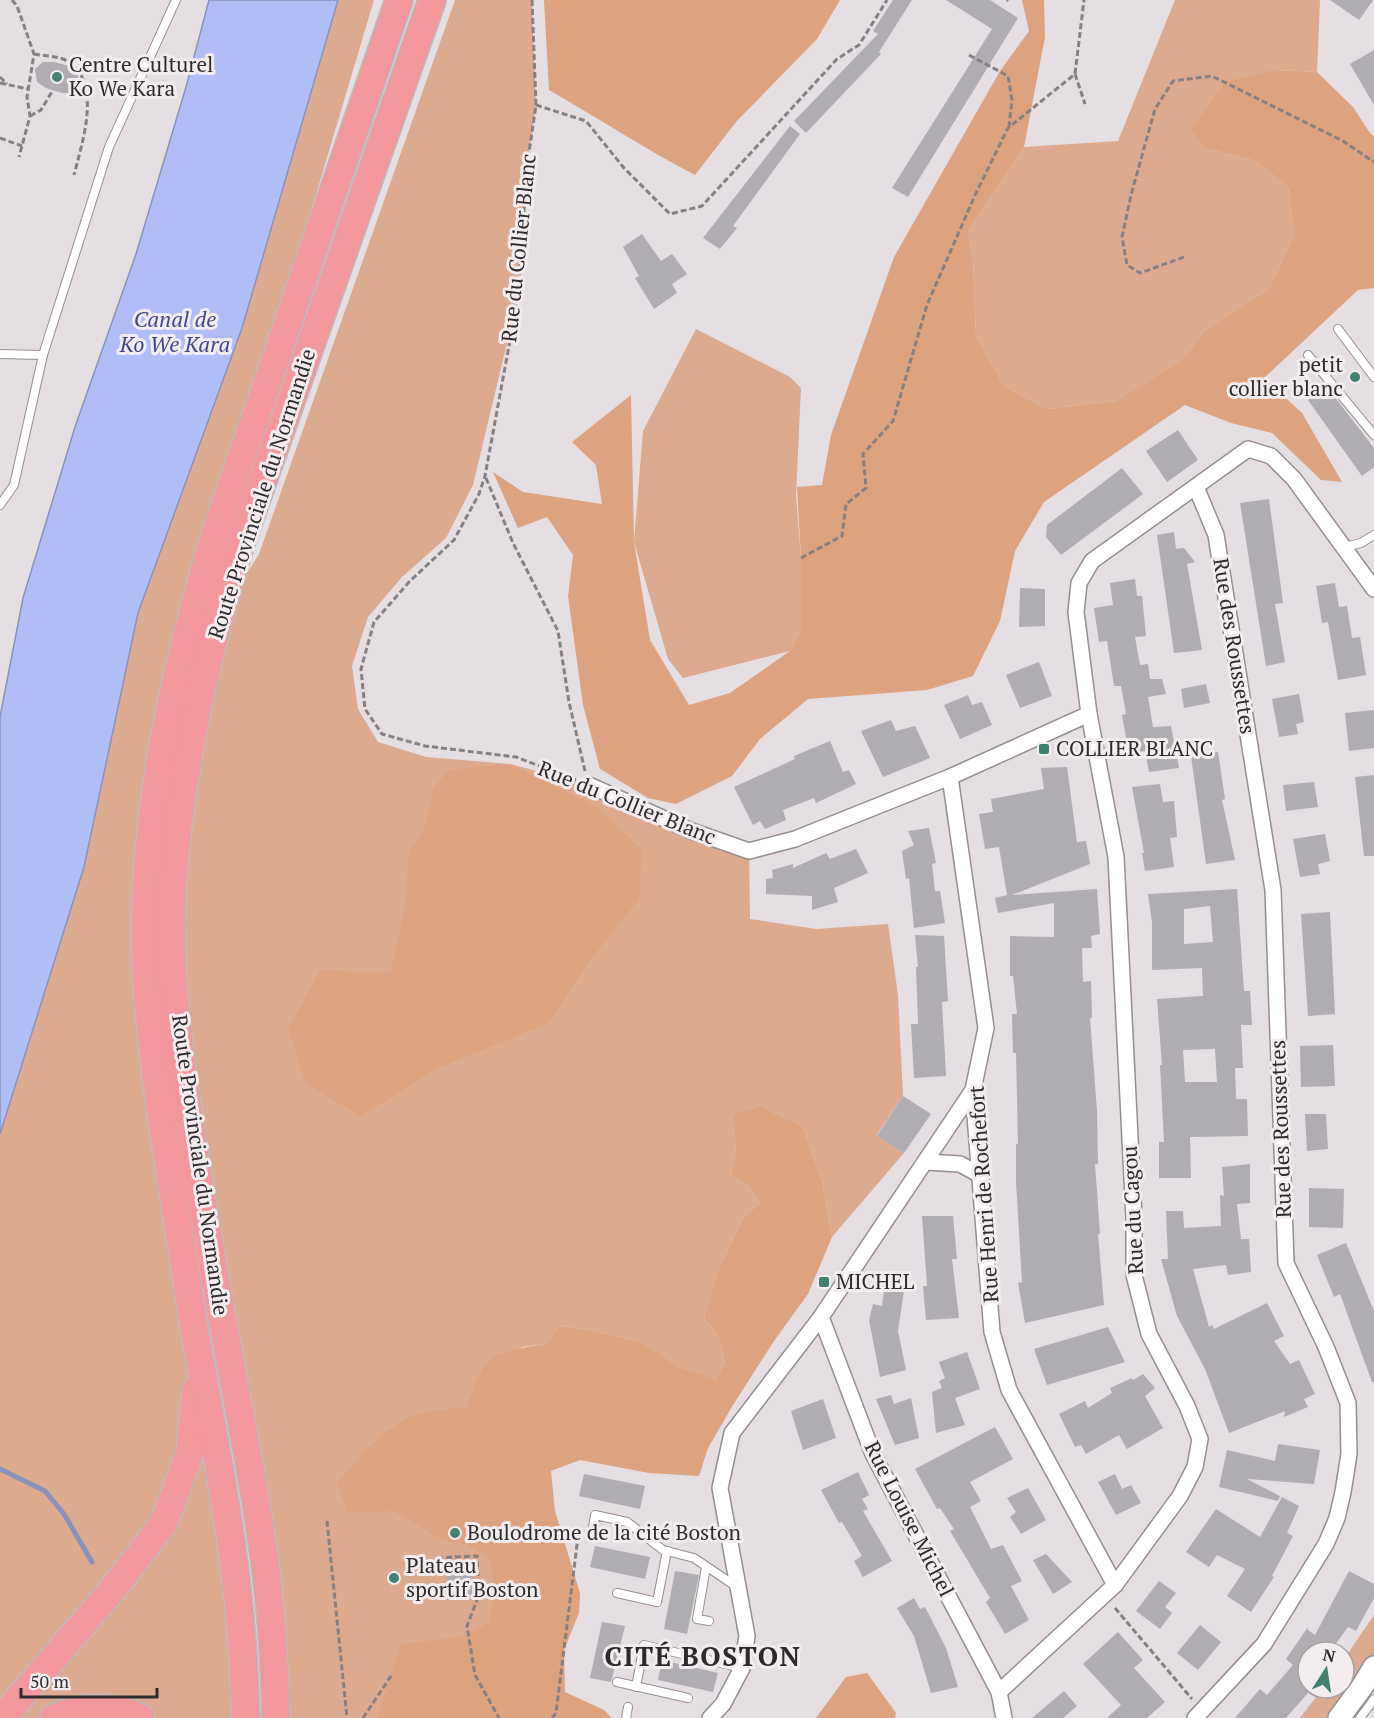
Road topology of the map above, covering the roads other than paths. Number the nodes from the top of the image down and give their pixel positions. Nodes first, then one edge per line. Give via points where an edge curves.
1 (176, 0) edge
2 (399, 0) edge
3 (432, 0) edge
4 (1338, 329) dead end
5 (0, 354) edge
6 (43, 355) junction
7 (1308, 355) dead end
8 (1374, 378) edge
9 (1374, 435) edge
10 (1196, 487) junction
11 (0, 505) edge
12 (1374, 535) edge
13 (1344, 547) junction
14 (1374, 589) edge
15 (1089, 714) junction
16 (950, 777) junction
17 (589, 785) road end
18 (973, 1089) junction
19 (926, 1162) junction
20 (982, 1176) junction
21 (821, 1317) junction
22 (199, 1358) junction
23 (592, 1534) road end
24 (667, 1551) junction
25 (706, 1567) junction
26 (736, 1587) junction
27 (1109, 1590) junction
28 (617, 1593) dead end
29 (709, 1621) dead end
30 (1374, 1667) edge
31 (742, 1668) junction
32 (617, 1682) dead end
33 (636, 1687) junction
34 (999, 1692) junction
35 (688, 1698) dead end
36 (1374, 1699) edge
37 (628, 1707) dead end
38 (1199, 1714) edge
39 (2, 1718) edge
40 (54, 1718) edge
41 (141, 1718) edge
42 (246, 1718) edge
43 (276, 1718) edge
44 (626, 1718) edge
45 (710, 1718) edge
46 (1004, 1718) edge
47 (1339, 1718) edge
48 (1360, 1718) edge

1 - 6 lane via 109,147
2 - 22 highway, Route Provinciale du Normandie via 214,538 192,614 160,760 152,822 146,963 163,1125
3 - 43 highway, Route Provinciale du Normandie via 240,546 218,620 188,757 178,831 172,909 178,1034 210,1255 255,1494 269,1598
4 - 8 lane
5 - 6 lane
6 - 11 lane via 14,485
7 - 9 lane
10 - 13 street via 1248,449 1271,456 1294,479
10 - 15 street via 1092,561 1079,583 1076,612
10 - 38 street, Rue des Roussettes via 1216,534 1274,890 1286,1263 1348,1403 1349,1454 1337,1518 1326,1544 1264,1644
12 - 13 lane
13 - 14 street
15 - 16 street, Rue du Collier Blanc
15 - 27 street, Rue du Cagou via 1116,857 1134,1275 1149,1334 1200,1439 1195,1467 1180,1496
16 - 17 street, Rue du Collier Blanc via 795,840 749,851 689,830
16 - 18 street, Rue Henri de Rochefort via 986,1028
18 - 19 street
18 - 20 street, Rue Henri de Rochefort
19 - 20 street via 960,1164
19 - 21 street
20 - 27 street, Rue Henri de Rochefort via 992,1332 1010,1390
21 - 26 street via 732,1433 720,1488
21 - 34 street, Rue Louise Michel via 873,1454
22 - 39 highway via 190,1452 164,1523 114,1588
22 - 42 highway, Route Provinciale du Normandie via 238,1599
23 - 24 lane via 595,1515 627,1522
24 - 25 lane via 694,1558
24 - 28 lane via 657,1602
25 - 26 lane
25 - 29 lane via 697,1618
26 - 31 street via 747,1636
27 - 34 street, Rue du Cagou
30 - 47 main road
31 - 33 lane via 644,1645
31 - 45 street via 723,1704
32 - 33 lane
33 - 35 lane
34 - 46 street, Rue Louise Michel
36 - 48 lane
37 - 44 lane
40 - 41 highway via 97,1708

